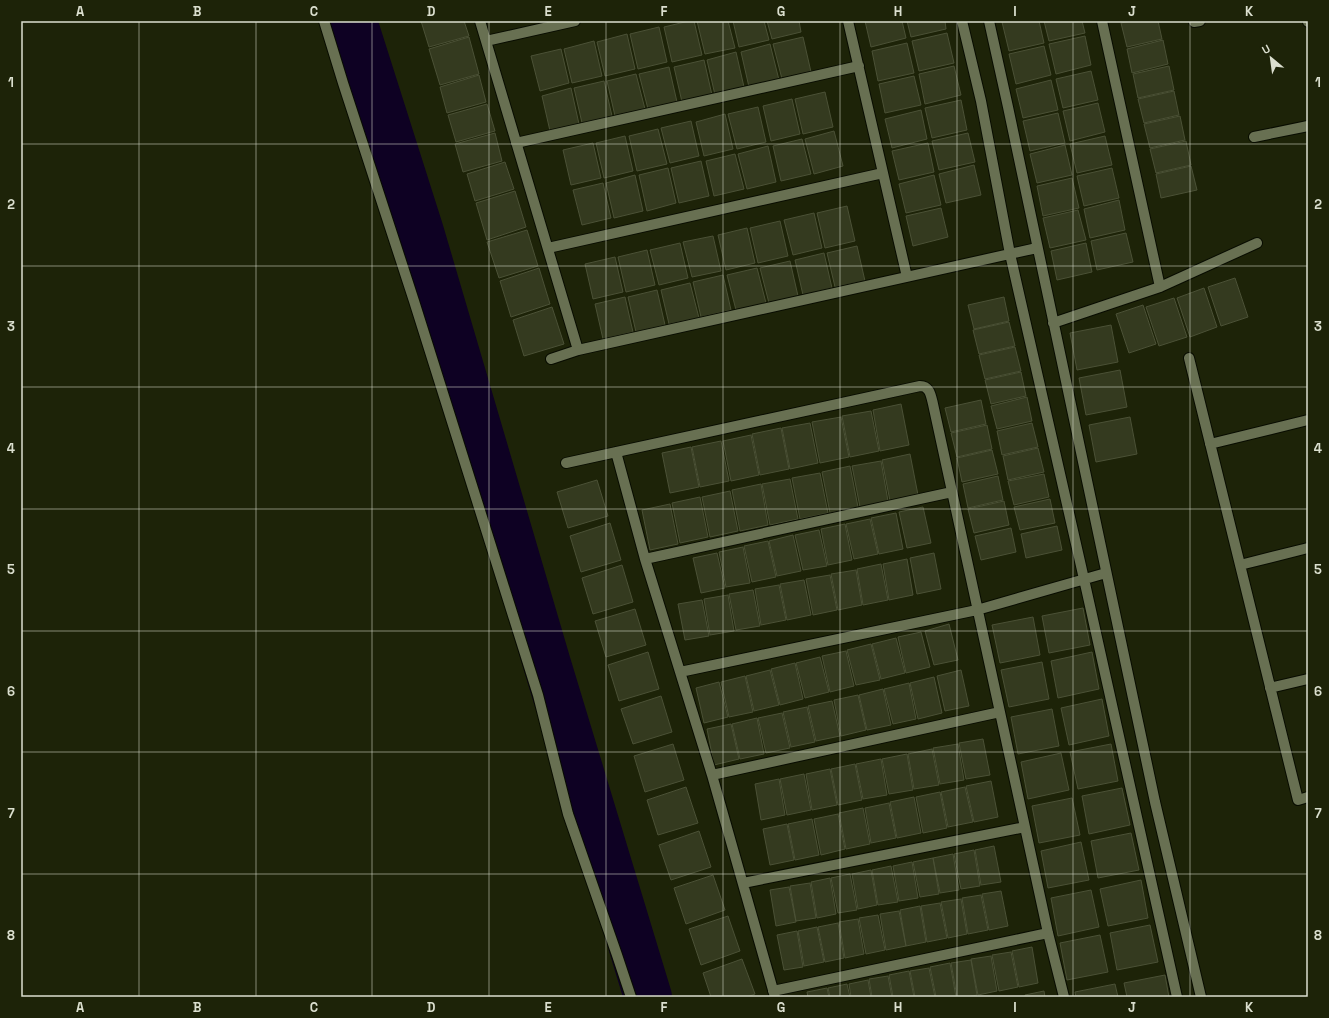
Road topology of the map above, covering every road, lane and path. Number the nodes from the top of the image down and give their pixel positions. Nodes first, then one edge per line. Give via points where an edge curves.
1 (324, 21) edge
2 (480, 21) edge
3 (575, 21) edge
4 (848, 21) edge
5 (962, 21) edge
6 (989, 21) edge
7 (1102, 21) edge
8 (486, 41) junction
9 (859, 66) junction
10 (1308, 126) edge
11 (1254, 137) dead end
12 (516, 143) junction
13 (883, 173) junction
14 (1257, 242) dead end
15 (548, 248) junction
16 (1037, 248) junction
17 (1010, 254) junction
18 (907, 277) junction
19 (1160, 287) junction
20 (1053, 323) junction
21 (578, 350) junction
22 (1189, 358) dead end
23 (551, 359) dead end
24 (1308, 420) edge
25 (1210, 444) junction
26 (616, 452) junction
27 (566, 463) dead end
28 (952, 492) junction
29 (1308, 548) edge
30 (645, 559) junction
31 (1240, 565) junction
32 (1106, 573) junction
33 (1084, 579) junction
34 (977, 610) junction
35 (680, 672) junction
36 (1308, 679) edge
37 (1270, 688) junction
38 (1000, 712) junction
39 (712, 775) junction
40 (1308, 797) edge
41 (1026, 826) junction
42 (743, 883) junction
43 (1048, 933) junction
44 (774, 994) edge
45 (631, 997) edge
46 (1064, 997) edge
47 (1177, 997) edge
48 (1201, 997) edge

1 - 45 street via 538,695 568,814
2 - 8 street
3 - 8 street
4 - 9 street
5 - 17 street via 981,101
6 - 16 street
7 - 19 street
8 - 12 street
9 - 12 street
9 - 13 street
10 - 11 street
12 - 15 street
13 - 15 street
13 - 18 street
14 - 19 street
15 - 21 street
16 - 17 street
16 - 20 street
17 - 18 street
17 - 33 street
18 - 21 street
19 - 20 street
20 - 32 street
21 - 23 street
22 - 25 street
24 - 25 street
25 - 31 street
26 - 27 street
26 - 28 street via 924,386 931,395
26 - 30 street
28 - 30 street
28 - 34 street
29 - 31 street
30 - 35 street
31 - 37 street
32 - 33 street
32 - 48 street via 1155,802
33 - 34 street
33 - 47 street
34 - 35 street
34 - 38 street
35 - 39 street
36 - 37 street
37 - 40 street via 1298,800
38 - 39 street
38 - 41 street
39 - 42 street
41 - 42 street
41 - 43 street
42 - 44 street
43 - 44 street
43 - 46 street

